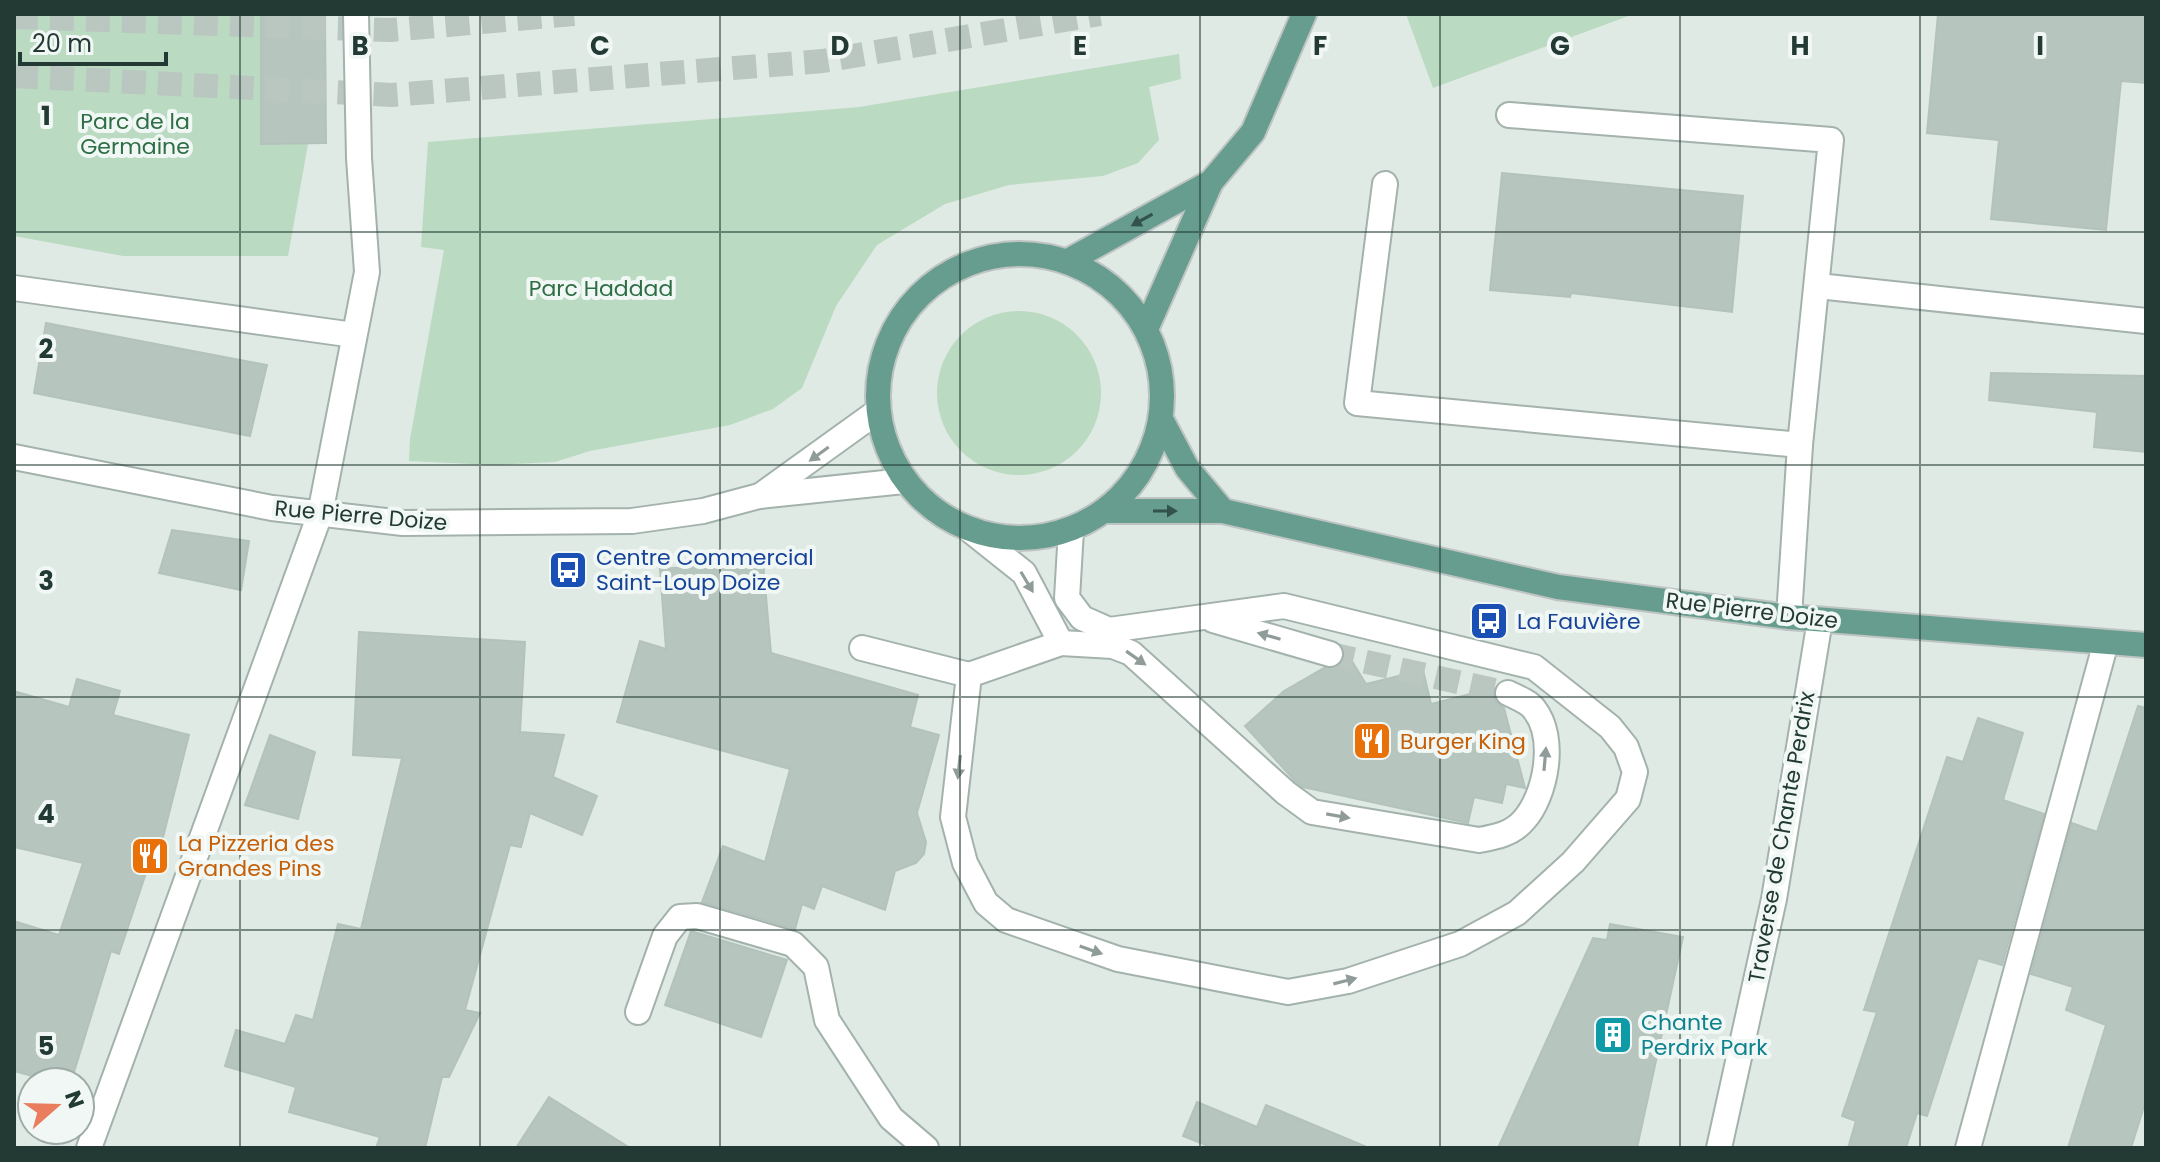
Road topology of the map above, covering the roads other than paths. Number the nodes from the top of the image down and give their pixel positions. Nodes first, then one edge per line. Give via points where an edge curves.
1 (356, 14) edge
2 (1304, 14) edge
3 (1509, 115) dead end
4 (1211, 182) junction
5 (1385, 184) dead end
6 (1068, 261) junction
7 (1818, 286) junction
8 (14, 288) edge
9 (2146, 321) edge
10 (1147, 327) junction
11 (354, 335) junction
12 (878, 411) junction
13 (1161, 419) junction
14 (1800, 445) junction
15 (14, 457) edge
16 (904, 481) junction
17 (759, 496) junction
18 (1106, 511) junction
19 (1223, 511) junction
20 (320, 514) junction
21 (970, 530) junction
22 (1071, 530) junction
23 (1789, 617) junction
24 (1207, 618) junction
25 (1820, 620) junction
26 (2106, 642) junction
27 (1061, 643) junction
28 (2146, 645) edge
29 (862, 648) dead end
30 (1330, 654) tunnel mouth
31 (969, 675) junction
32 (1508, 693) tunnel mouth
33 (638, 1012) dead end
34 (89, 1148) edge
35 (926, 1148) edge
36 (1719, 1148) edge
37 (1968, 1148) edge

1 - 11 street via 367,272
2 - 4 main road via 1253,132
3 - 7 street via 1831,140
4 -> 6 main road
4 - 10 main road
5 - 14 street via 1357,403
6 - 10 main road via 1113,287
6 - 12 main road via 1040,254 997,255 956,268 920,293 894,327 879,368
7 - 9 street
7 - 14 street
8 - 11 street
10 - 13 main road via 1163,384
11 - 20 street
12 - 16 main road via 887,447
12 -> 17 street, Rue Pierre Doize
13 - 18 main road via 1143,471
13 - 19 main road via 1187,468
14 - 23 street
15 - 20 street, Rue Pierre Doize
16 - 17 street, Rue Pierre Doize
16 - 21 main road via 934,510
17 - 20 street, Rue Pierre Doize via 632,521 403,523
18 -> 19 main road, Rue Pierre Doize
18 - 22 main road
19 - 23 main road, Rue Pierre Doize via 1558,587
20 - 34 street
21 - 22 main road via 1004,538 1038,538
21 -> 27 street via 1024,573
22 - 24 street via 1067,598 1082,618 1109,630
23 - 25 main road, Rue Pierre Doize
30 -> 24 street
31 -> 24 street via 953,817 965,863 986,903 1006,920 1118,959 1288,992 1348,981 1460,944 1517,913 1573,862 1628,799 1635,772 1626,747 1610,727 1534,667 1284,606
25 - 26 main road, Rue Pierre Doize
25 - 36 street, Traverse de Chante Perdrix via 1774,899
26 - 28 main road, Rue Pierre Doize
26 - 37 street
27 - 31 street
27 -> 32 street via 1113,646 1131,653 1312,812 1479,840 1503,835 1523,821 1537,799 1546,763 1546,734 1534,708
29 - 31 street
33 - 35 street via 665,936 680,917 697,916 793,944 816,967 827,1020 891,1118

